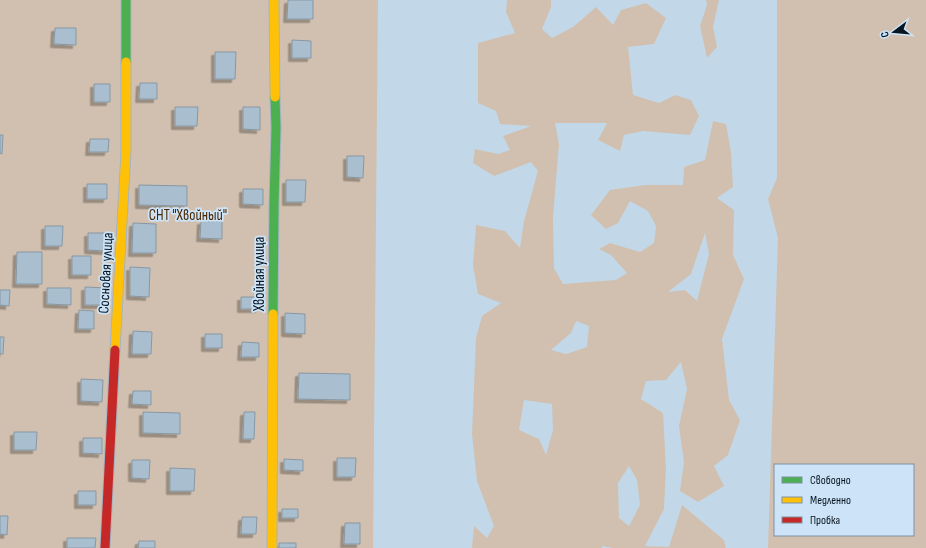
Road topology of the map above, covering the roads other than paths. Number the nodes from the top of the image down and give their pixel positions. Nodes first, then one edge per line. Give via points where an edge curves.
1 (126, 0) edge
2 (274, 0) edge
3 (105, 548) edge
4 (272, 548) edge

1 - 3 street, Сосновая улица via 126,151
2 - 4 street, Хвойная улица via 276,128

